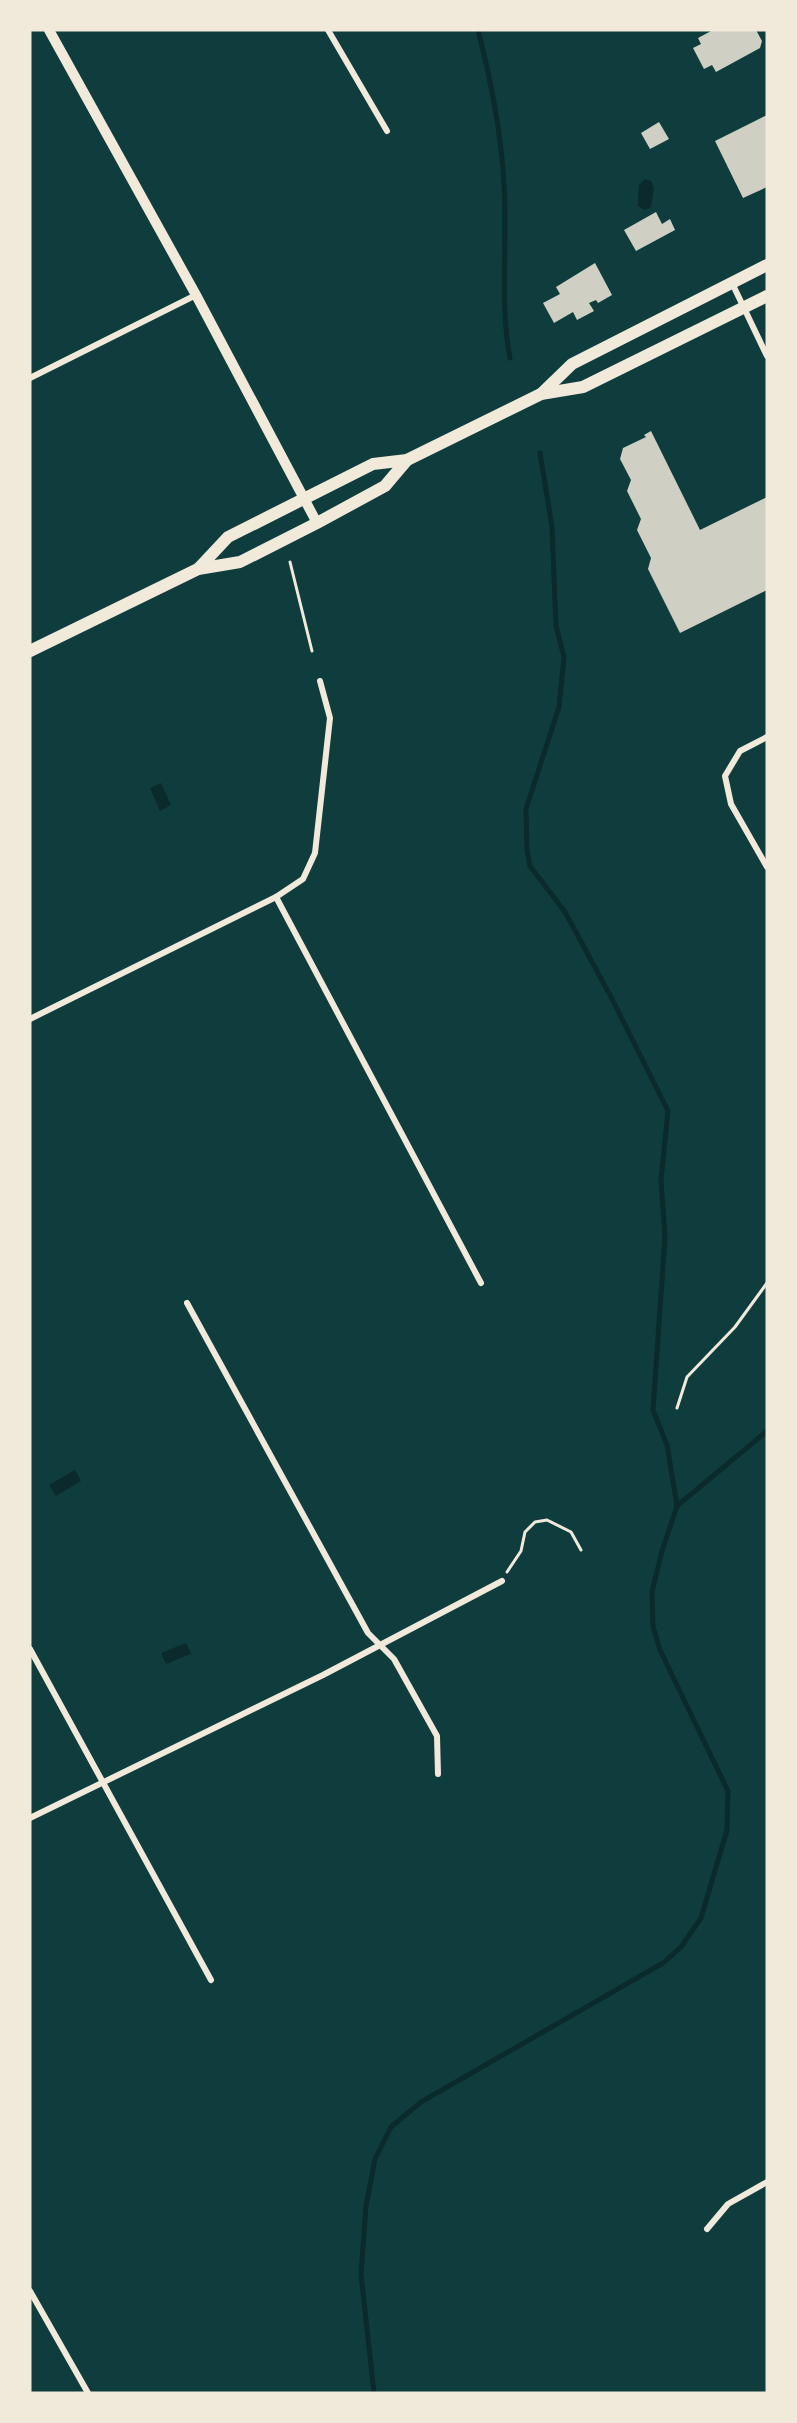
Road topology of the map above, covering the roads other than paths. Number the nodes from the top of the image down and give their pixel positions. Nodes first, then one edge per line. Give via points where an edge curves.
1 (49, 30) edge
2 (328, 30) edge
3 (387, 130) dead end
4 (767, 265) edge
5 (732, 283) junction
6 (196, 296) junction
7 (767, 297) edge
8 (743, 309) junction
9 (767, 356) edge
10 (30, 378) edge
11 (541, 394) junction
12 (407, 460) junction
13 (304, 498) junction
14 (317, 523) junction
15 (198, 569) junction
16 (30, 651) edge
17 (320, 681) dead end
18 (767, 737) edge
19 (767, 867) edge
20 (276, 897) junction
21 (30, 1019) edge
22 (481, 1283) dead end
23 (187, 1303) dead end
24 (502, 1581) road end
25 (381, 1645) junction
26 (30, 1648) edge
27 (438, 1774) dead end
28 (104, 1783) junction
29 (30, 1818) edge
30 (211, 1980) dead end
31 (767, 2182) edge
32 (707, 2229) dead end
33 (30, 2291) edge
34 (88, 2393) edge

1 - 6 street
2 - 3 street
4 - 5 main road
5 - 8 street
5 - 11 main road via 572,364
6 - 10 street
6 - 13 street
7 - 8 main road
8 - 9 street
8 - 11 main road via 583,387
11 - 12 main road
12 - 13 main road via 373,464
12 - 14 main road via 385,486
13 - 14 street
13 - 15 main road via 228,537
14 - 15 main road via 240,562
15 - 16 main road
17 - 20 street via 330,718 315,853 303,879
18 - 19 street via 740,751 725,776 731,804
20 - 21 street
20 - 22 street
23 - 25 street via 368,1633
24 - 25 street
25 - 27 street via 394,1659 436,1736
25 - 28 street
26 - 28 street
28 - 29 street
28 - 30 street
31 - 32 street via 728,2204
33 - 34 street

